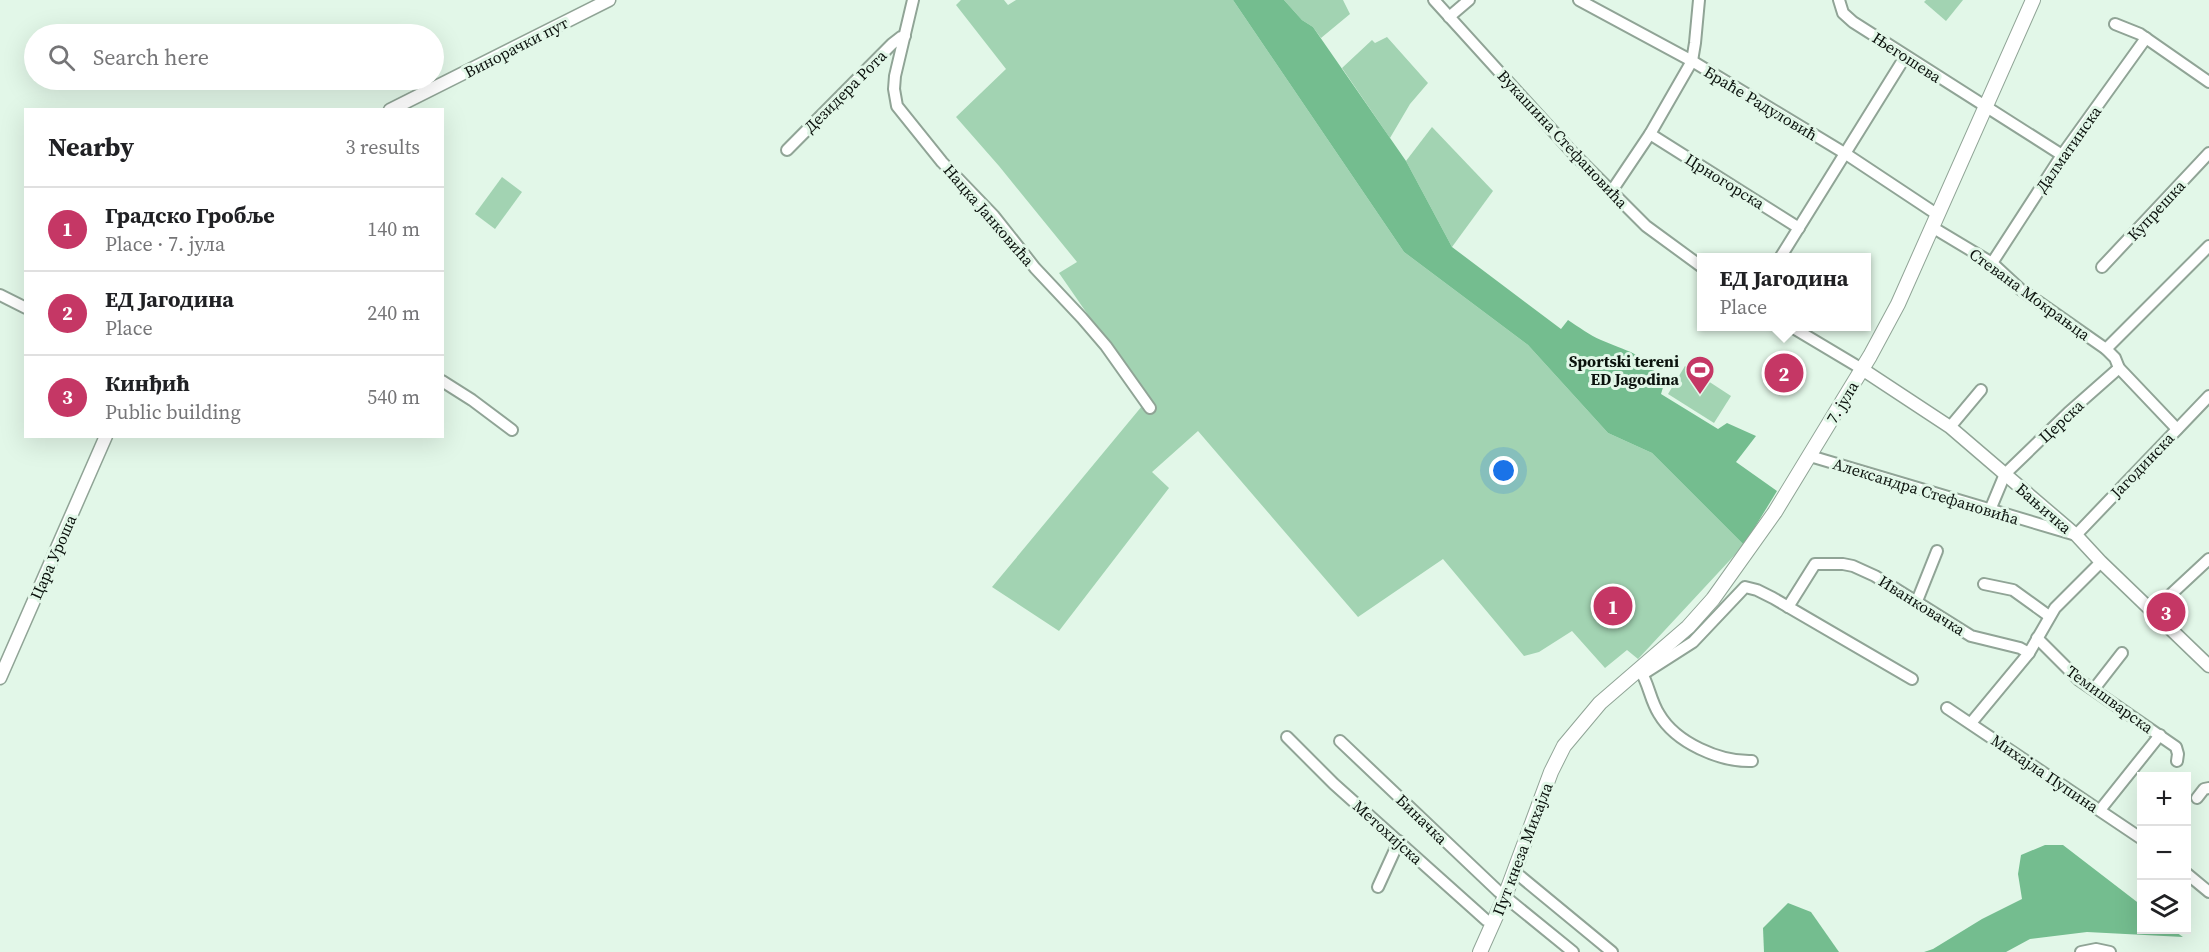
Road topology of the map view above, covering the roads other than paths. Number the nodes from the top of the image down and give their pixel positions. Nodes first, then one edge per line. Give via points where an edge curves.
1 (609, 0) edge
2 (913, 0) edge
3 (1434, 0) edge
4 (1469, 0) edge
5 (1579, 0) edge
6 (1699, 0) edge
7 (1839, 0) edge
8 (2033, 0) edge
9 (1449, 17) junction
10 (2115, 24) dead end
11 (905, 36) junction
12 (2146, 38) junction
13 (1905, 57) junction
14 (1692, 61) junction
15 (2209, 82) edge
16 (444, 83) edge
17 (430, 90) edge
18 (1985, 106) junction
19 (394, 108) edge
20 (1650, 134) junction
21 (787, 150) dead end
22 (2209, 153) edge
23 (1846, 154) junction
24 (2062, 155) junction
25 (1611, 192) junction
26 (1935, 221) junction
27 (1799, 228) junction
28 (2209, 246) edge
29 (1783, 253) edge
30 (1992, 263) junction
31 (1697, 264) edge
32 (2102, 267) dead end
33 (0, 295) edge
34 (24, 307) edge
35 (1797, 331) edge
36 (2106, 349) junction
37 (2119, 368) junction
38 (1862, 369) junction
39 (444, 382) edge
40 (1981, 390) dead end
41 (2209, 396) edge
42 (1150, 408) dead end
43 (1950, 427) junction
44 (2177, 429) junction
45 (512, 430) dead end
46 (105, 438) edge
47 (1810, 456) junction
48 (2005, 474) junction
49 (1989, 510) junction
50 (2076, 535) junction
51 (1937, 551) dead end
52 (2209, 559) edge
53 (2101, 562) junction
54 (1984, 584) dead end
55 (1917, 601) junction
56 (1788, 607) junction
57 (2153, 611) junction
58 (2049, 616) junction
59 (2037, 638) junction
60 (2029, 653) junction
61 (2122, 653) dead end
62 (2209, 666) edge
63 (1641, 671) junction
64 (0, 678) edge
65 (1912, 679) dead end
66 (2094, 689) junction
67 (1947, 708) dead end
68 (1971, 723) junction
69 (2160, 735) junction
70 (1287, 737) dead end
71 (1340, 741) dead end
72 (1564, 746) joint
73 (1752, 760) dead end
74 (2177, 761) dead end
75 (2209, 788) edge
76 (2197, 798) dead end
77 (2100, 810) junction
78 (2137, 836) edge
79 (1399, 842) junction
80 (1515, 872) junction
81 (2191, 876) edge
82 (1378, 887) dead end
83 (2209, 892) edge
84 (1505, 896) junction
85 (1494, 922) junction
86 (1482, 951) edge
87 (1573, 952) edge
88 (1612, 952) edge
89 (2081, 952) edge
90 (2109, 952) edge

1 - 16 street, Винорачки пут
2 - 11 street, Нацка Јанковића
3 - 9 street, Вукашина Стефановића
4 - 9 street
5 - 14 street, Браће Радуловић
6 - 14 street
7 - 13 street, Његошева via 1843,13 1853,22
8 - 18 main road, 7. јула
9 - 25 street, Вукашина Стефановића
10 - 12 street
11 - 21 street, Дезидера Рота via 892,44
11 - 42 street, Нацка Јанковића via 895,76 897,106 1106,346
12 - 15 street
12 - 24 street, Далматинска
13 - 18 street, Његошева
13 - 23 street
14 - 20 street
14 - 23 street, Браће Радуловић
17 - 19 street, Винорачки пут
18 - 24 street, Његошева
18 - 26 main road, 7. јула
20 - 25 street
20 - 27 street, Црногорска
22 - 32 street, Купрешка
23 - 26 street, Браће Радуловић
23 - 27 street
24 - 30 street, Далматинска
25 - 31 street, Вукашина Стефановића via 1646,226
26 - 30 street, Стевана Мокрањца
26 - 38 main road, 7. јула via 1898,304
27 - 29 street
28 - 36 street
30 - 36 street, Стевана Мокрањца via 2020,289
33 - 34 street
35 - 38 street
36 - 37 street, Стевана Мокрањца
37 - 44 street, Стевана Мокрањца
37 - 48 street, Церска
38 - 43 street, Бањичка
38 - 47 main road, 7. јула
39 - 45 street
40 - 43 street
41 - 44 street, Јагодинска
43 - 48 street, Бањичка
44 - 50 street, Јагодинска
46 - 64 street, Цара Уроша
47 - 49 street, Александра Стефановића
47 - 63 main road, 7. јула via 1713,599
48 - 49 street
48 - 50 street, Бањичка
49 - 50 street, Александра Стефановића
50 - 53 street, Бањичка
51 - 55 street
52 - 57 street
53 - 57 street, Бањичка
53 - 58 street
54 - 58 street via 2013,590
55 - 56 street, Иванковачка via 1853,566 1815,564
55 - 60 street, Иванковачка via 1971,636
56 - 63 street via 1745,587 1693,642
56 - 65 street
57 - 62 street, Бањичка
58 - 59 street
59 - 60 street
59 - 66 street, Темишварска via 2079,680
60 - 68 street
61 - 66 street
63 - 72 main road, 7. јула via 1593,710
63 - 73 street via 1651,699 1669,729 1722,758
66 - 69 street, Темишварска
67 - 68 street, Михајла Пупина
68 - 77 street, Михајла Пупина
69 - 74 street, Темишварска via 2175,747
69 - 77 street
70 - 79 street, Метохијска
71 - 84 street, Биначка
72 - 80 main road, Пут кнеза Михајла
75 - 76 street
77 - 78 street, Михајла Пупина
79 - 82 street
79 - 85 street, Метохијска via 1476,911
80 - 84 main road, Пут кнеза Михајла
80 - 88 street
81 - 83 street
84 - 85 main road, Пут кнеза Михајла
84 - 87 street, Биначка
85 - 86 main road, Пут кнеза Михајла
89 - 90 street

